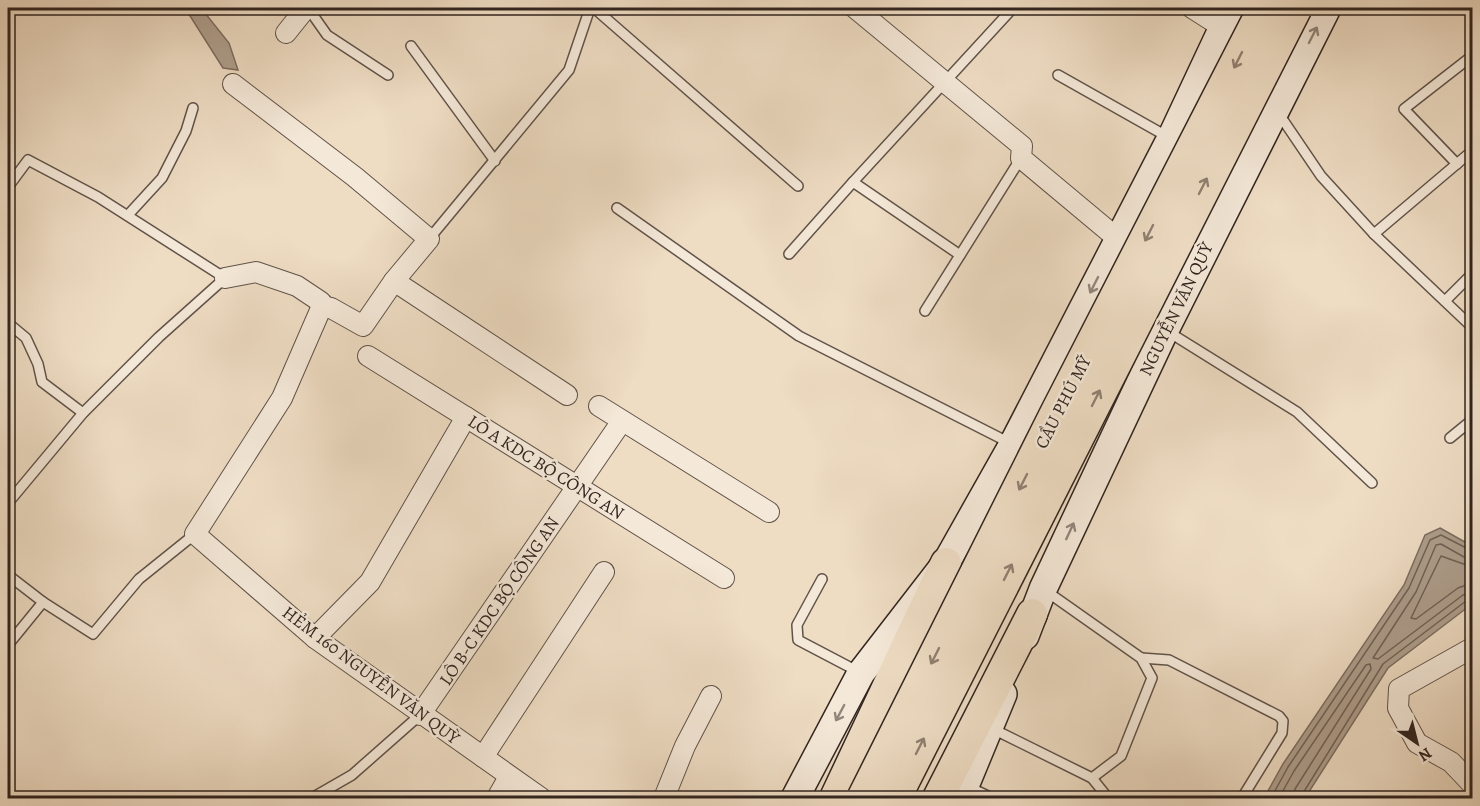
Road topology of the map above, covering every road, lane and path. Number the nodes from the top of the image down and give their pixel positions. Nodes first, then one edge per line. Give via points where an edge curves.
1 (307, 8) edge
2 (592, 8) edge
3 (855, 8) edge
4 (1013, 8) edge
5 (1192, 8) edge
6 (1265, 8) edge
7 (1295, 8) edge
8 (1327, 8) edge
9 (1227, 17) edge
10 (286, 33) dead end
11 (411, 46) dead end
12 (1473, 56) edge
13 (388, 75) dead end
14 (1058, 75) dead end
15 (945, 81) junction
16 (233, 84) dead end
17 (194, 108) dead end
18 (1275, 108) junction
19 (1171, 138) junction
20 (1473, 151) edge
21 (1021, 158) junction
22 (495, 161) junction
23 (1457, 164) junction
24 (853, 182) junction
25 (798, 186) dead end
26 (8, 187) edge
27 (617, 208) dead end
28 (128, 215) junction
29 (1374, 234) junction
30 (429, 239) junction
31 (1118, 239) junction
32 (789, 254) dead end
33 (960, 255) junction
34 (1473, 274) edge
35 (225, 278) junction
36 (394, 281) junction
37 (1445, 301) junction
38 (322, 306) junction
39 (925, 311) dead end
40 (8, 323) edge
41 (1473, 327) edge
42 (1165, 330) junction
43 (1065, 341) junction
44 (368, 356) dead end
45 (1142, 378) junction
46 (567, 395) dead end
47 (598, 405) dead end
48 (84, 413) junction
49 (466, 417) junction
50 (622, 420) junction
51 (1473, 420) edge
52 (1450, 438) dead end
53 (1012, 444) junction
54 (1372, 483) dead end
55 (577, 486) junction
56 (8, 503) edge
57 (769, 512) dead end
58 (195, 534) junction
59 (946, 563) junction
60 (604, 572) dead end
61 (8, 575) edge
62 (724, 578) dead end
63 (822, 579) dead end
64 (44, 602) junction
65 (1038, 602) junction
66 (315, 638) junction
67 (8, 645) edge
68 (1473, 648) edge
69 (1141, 658) junction
70 (861, 673) junction
71 (711, 696) dead end
72 (420, 715) junction
73 (986, 720) junction
74 (483, 757) junction
75 (509, 777) junction
76 (1092, 778) junction
77 (1473, 784) edge
78 (963, 792) edge
79 (312, 798) edge
80 (497, 798) edge
81 (541, 798) edge
82 (664, 798) edge
83 (795, 798) edge
84 (836, 798) edge
85 (864, 798) edge
86 (894, 798) edge
87 (938, 798) edge
88 (992, 798) edge
89 (1108, 798) edge
90 (1242, 798) edge

1 - 10 street
1 - 13 lane via 327,35
2 - 22 lane via 568,70
2 - 25 lane
3 - 15 street
4 - 15 lane
5 - 9 street
6 -> 85 highway, CẦU PHÚ MỸ, bridge
86 -> 7 highway, CẦU PHÚ MỸ, bridge
18 -> 8 street, NGUYỄN VĂN QUỲ
9 - 19 street
11 - 22 lane
12 - 23 lane via 1404,109
14 - 19 lane
15 - 21 street via 1023,146
15 - 24 lane
16 - 30 street
17 - 28 lane via 162,178
18 - 29 lane via 1322,176
18 - 42 street, NGUYỄN VĂN QUỲ
19 - 31 street
20 - 23 lane
21 - 31 street
21 - 33 lane
22 - 30 lane
23 - 29 lane
24 - 32 lane
24 - 33 lane
26 - 28 lane via 28,160
27 - 53 lane via 799,336
28 - 35 lane
29 - 37 lane
30 - 36 street
31 -> 43 street
33 - 39 lane
34 - 37 lane
35 - 38 street via 256,272 297,286
35 - 48 lane via 159,337
36 - 38 street via 363,326
36 - 46 street
37 - 41 lane
38 - 58 street via 282,398
40 - 48 lane via 26,338 42,382
42 - 45 street, NGUYỄN VĂN QUỲ
42 - 54 lane via 1297,412
43 - 45 street
43 - 53 street
44 - 49 street, LÔ A KDC BỘ CÔNG AN
65 -> 45 street, NGUYỄN VĂN QUỲ
47 - 50 street
48 - 56 lane
49 - 55 street, LÔ A KDC BỘ CÔNG AN
49 - 66 street via 369,582
50 - 55 street, LÔ B-C KDC BỘ CÔNG AN
50 - 57 street
51 - 52 lane
53 - 59 street
55 - 62 street, LÔ A KDC BỘ CÔNG AN
55 - 72 street, LÔ B-C KDC BỘ CÔNG AN
58 - 64 lane via 139,579 93,634
58 - 66 street, HẺM 160 NGUYỄN VĂN QUỲ
59 - 70 street
59 - 84 main road
60 - 74 street
61 - 64 lane
63 - 70 lane via 797,625 798,640
64 - 67 lane
65 - 69 lane
65 - 73 main road, NGUYỄN VĂN QUỲ
66 - 72 street, HẺM 160 NGUYỄN VĂN QUỲ
68 - 77 street via 1399,689 1398,708 1417,743 1451,762
69 - 76 lane via 1152,678 1121,756
69 - 90 lane via 1169,660 1283,721 1282,733
70 -> 83 street
71 - 82 street
72 - 74 street, HẺM 160 NGUYỄN VĂN QUỲ
72 - 79 lane via 352,776
73 - 76 lane
73 - 78 street, NGUYỄN VĂN QUỲ
73 - 87 main road
74 - 75 street, HẺM 160 NGUYỄN VĂN QUỲ
75 - 80 street
75 - 81 street, HẺM 160 NGUYỄN VĂN QUỲ
76 - 89 lane
78 - 88 lane

